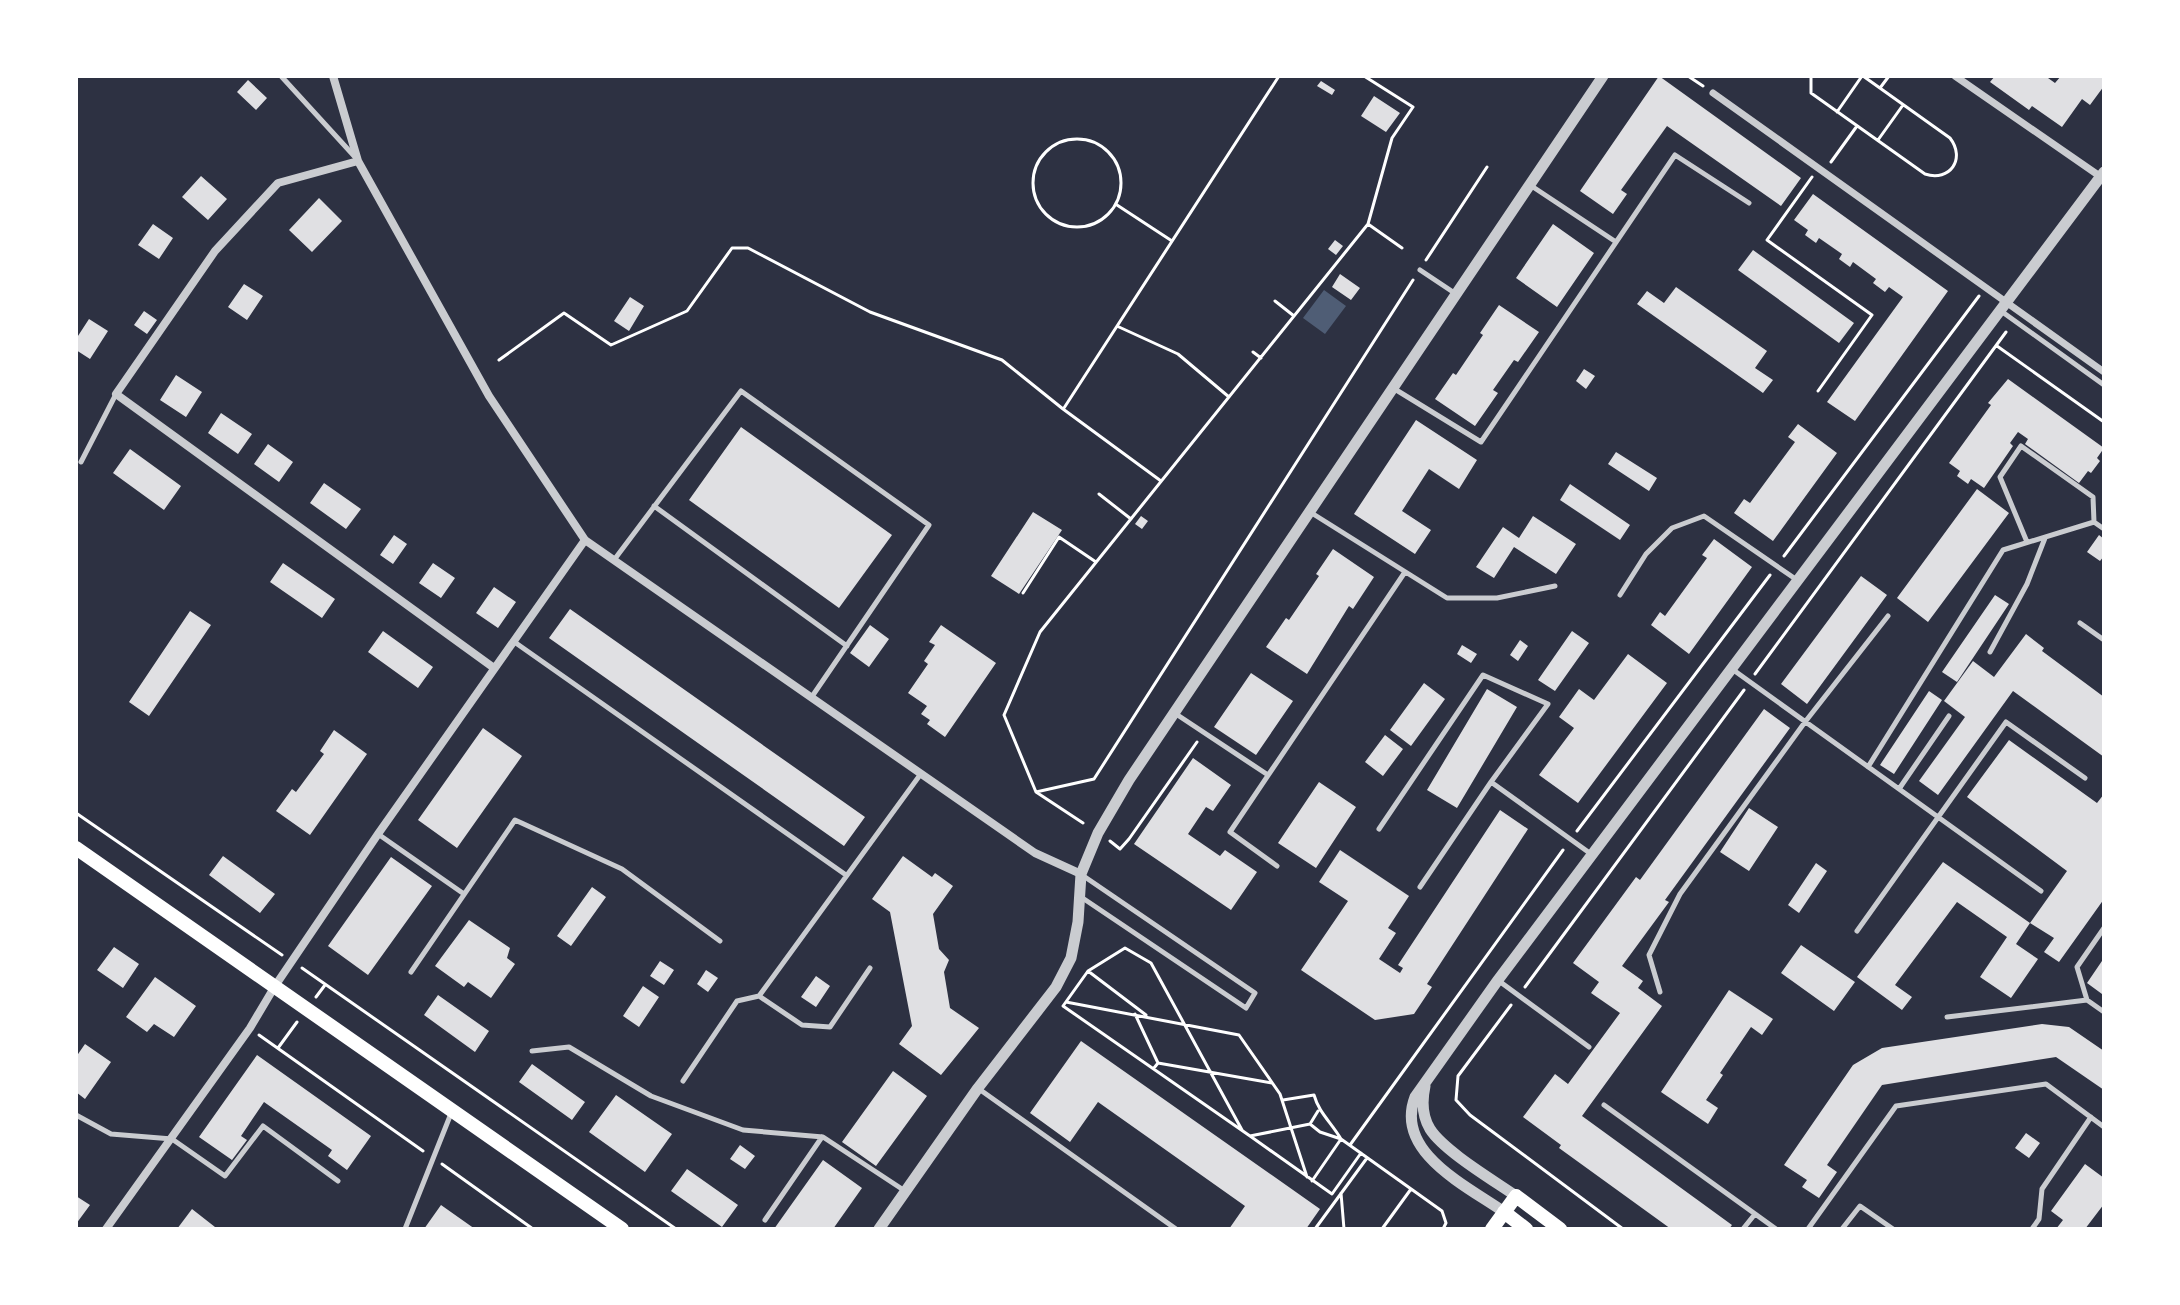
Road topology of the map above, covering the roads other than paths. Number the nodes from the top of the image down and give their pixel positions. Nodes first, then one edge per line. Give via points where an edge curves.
1 (281, 76) edge
2 (333, 76) edge
3 (1603, 76) edge
4 (1955, 76) edge
5 (1713, 93) road end
6 (358, 161) junction
7 (2103, 176) edge
8 (1529, 185) junction
9 (1749, 203) dead end
10 (1616, 242) junction
11 (1420, 270) road end
12 (1456, 294) junction
13 (2004, 306) junction
14 (2104, 372) edge
15 (2104, 385) edge
16 (1392, 388) junction
17 (116, 394) junction
18 (81, 462) dead end
19 (654, 506) junction
20 (1309, 512) junction
21 (2094, 522) junction
22 (2104, 529) edge
23 (2046, 537) junction
24 (585, 540) junction
25 (2027, 542) junction
26 (614, 560) junction
27 (1405, 572) junction
28 (1797, 581) junction
29 (1555, 586) dead end
30 (1620, 595) dead end
31 (1888, 616) dead end
32 (2080, 623) dead end
33 (2104, 640) edge
34 (513, 641) junction
35 (847, 646) junction
36 (1990, 652) dead end
37 (494, 668) junction
38 (1731, 669) junction
39 (810, 698) junction
40 (1174, 713) junction
41 (1949, 716) dead end
42 (1805, 722) junction
43 (1868, 767) junction
44 (920, 775) junction
45 (1268, 775) junction
46 (2085, 778) dead end
47 (1491, 782) junction
48 (1899, 789) junction
49 (1939, 818) junction
50 (1379, 829) dead end
51 (378, 834) junction
52 (76, 848) edge
53 (1592, 855) junction
54 (1277, 866) dead end
55 (1081, 874) junction
56 (846, 875) junction
57 (1420, 887) dead end
58 (2041, 891) dead end
59 (464, 894) junction
60 (1080, 896) junction
61 (2104, 928) edge
62 (1857, 931) dead end
63 (720, 941) dead end
64 (870, 968) dead end
65 (411, 972) dead end
66 (1498, 980) junction
67 (275, 986) junction
68 (1660, 992) dead end
69 (759, 996) junction
70 (2087, 1000) junction
71 (2104, 1012) edge
72 (1947, 1017) dead end
73 (1589, 1047) dead end
74 (532, 1051) dead end
75 (683, 1081) dead end
76 (1426, 1081) junction
77 (978, 1088) junction
78 (1604, 1105) dead end
79 (452, 1110) junction
80 (76, 1115) edge
81 (2091, 1117) junction
82 (2104, 1127) edge
83 (823, 1137) junction
84 (172, 1139) junction
85 (338, 1181) dead end
86 (905, 1191) junction
87 (1516, 1196) junction
88 (1504, 1212) junction
89 (1538, 1212) junction
90 (1755, 1214) junction
91 (765, 1220) dead end
92 (106, 1229) edge
93 (405, 1229) edge
94 (622, 1229) edge
95 (879, 1229) edge
96 (1176, 1229) edge
97 (1492, 1229) edge
98 (1526, 1229) edge
99 (1560, 1229) edge
100 (1743, 1229) edge
101 (1776, 1229) edge
102 (1808, 1229) edge
103 (1842, 1229) edge
104 (1893, 1229) edge
105 (2032, 1229) edge

1 - 6 lane
2 - 6 street
3 - 8 street
4 - 7 street
5 - 13 street via 1986,286
6 - 17 street via 278,183 215,251
6 - 24 street via 489,396
7 - 13 street
8 - 10 lane
8 - 12 street
9 - 10 lane via 1675,155
10 - 16 lane via 1481,442
11 - 12 lane
12 - 16 street
13 - 14 street
13 - 15 lane
13 - 28 street
16 - 20 street
17 - 18 lane
17 - 37 street
19 - 26 lane
19 - 35 lane
19 - 35 lane via 741,391 917,516 929,525
20 - 27 lane
20 - 40 street
21 - 22 lane
21 - 23 lane
21 - 25 lane via 2093,497 2021,446 2000,477
23 - 25 lane
23 - 36 lane
24 - 26 street
24 - 34 street
25 - 43 lane via 2003,550
26 - 39 street
27 - 29 lane via 1447,598 1497,598
27 - 45 lane
28 - 30 lane via 1704,516 1672,528 1646,554
28 - 38 street
31 - 42 lane
32 - 33 lane
34 - 37 street
34 - 56 lane
35 - 39 lane
37 - 51 street
38 - 42 lane
38 - 53 street
39 - 44 street
40 - 45 lane
40 - 55 street via 1098,833
41 - 48 lane
42 - 43 lane
42 - 68 lane via 1680,894 1649,955
43 - 48 lane
44 - 55 street via 1035,853
44 - 56 lane
45 - 54 lane via 1230,832
46 - 49 lane via 2006,722
47 - 50 lane via 1548,704 1483,675
47 - 53 lane
47 - 57 lane
48 - 49 lane
49 - 58 lane
49 - 62 lane
51 - 59 lane
51 - 67 street
52 - 67 main road
53 - 66 street
55 - 60 street
55 - 60 lane via 1255,993 1246,1008
56 - 69 lane
59 - 63 lane via 515,820 622,869
59 - 65 lane
60 - 77 street via 1071,958 1056,987
61 - 70 lane via 2077,967
64 - 69 lane via 830,1027 802,1025
66 - 73 lane
66 - 76 street
67 - 79 main road
67 - 84 street
69 - 75 lane via 737,1001
70 - 71 lane
70 - 72 lane
74 - 83 lane via 569,1047 651,1096 743,1130
76 - 87 street via 1422,1099 1431,1130
76 - 88 street via 1409,1112 1414,1137 1437,1164
77 - 86 street
77 - 96 lane
78 - 90 lane
79 - 93 lane
79 - 94 main road
80 - 84 lane via 111,1134
81 - 82 lane
81 - 102 lane via 2046,1084 1896,1106
81 - 105 lane via 2042,1189 2039,1219
83 - 86 lane
83 - 91 lane
84 - 85 lane via 225,1176 263,1126
84 - 92 street
86 - 95 street
87 - 88 main road
87 - 89 main road
88 - 97 main road
88 - 98 main road
89 - 98 main road
89 - 99 main road
90 - 100 lane
90 - 101 lane
103 - 104 lane via 1860,1206

